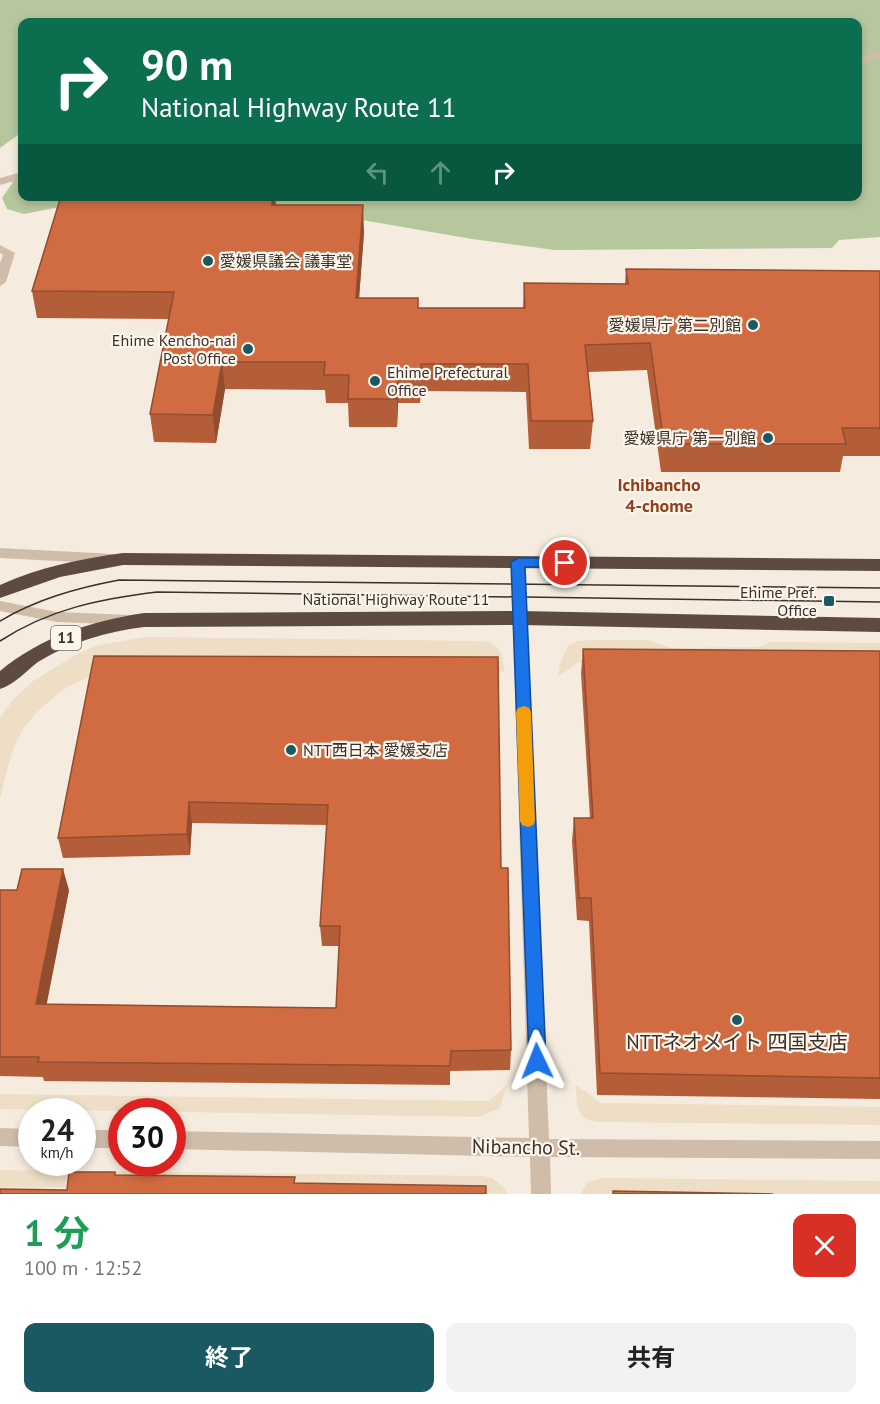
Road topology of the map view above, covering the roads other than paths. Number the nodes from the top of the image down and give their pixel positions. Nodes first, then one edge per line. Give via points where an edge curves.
1 (880, 53) edge
2 (862, 61) edge
3 (18, 176) edge
4 (0, 182) edge
5 (0, 249) edge
6 (0, 282) edge
7 (0, 553) edge
8 (123, 559) junction
9 (518, 562) junction
10 (880, 565) edge
11 (0, 592) edge
12 (0, 606) edge
13 (520, 618) junction
14 (144, 620) junction
15 (880, 625) edge
16 (0, 682) edge
17 (0, 1137) edge
18 (18, 1137) edge
19 (186, 1140) edge
20 (540, 1148) junction
21 (880, 1150) edge
22 (541, 1194) edge

1 - 2 street
3 - 4 street
5 - 6 street via 9,253
7 - 8 street
8 - 9 highway
8 - 11 highway via 52,572
9 - 10 highway
9 - 13 street
12 - 14 street via 57,617
13 - 14 highway, National Highway Route 11 / 11
13 - 15 highway, National Highway Route 11 / 11
13 - 20 street
14 - 16 highway, National Highway Route 11 / 11 via 116,623 62,640 30,658
17 - 18 street
19 - 20 street, Nibancho St.
20 - 21 street, Nibancho St.
20 - 22 street

